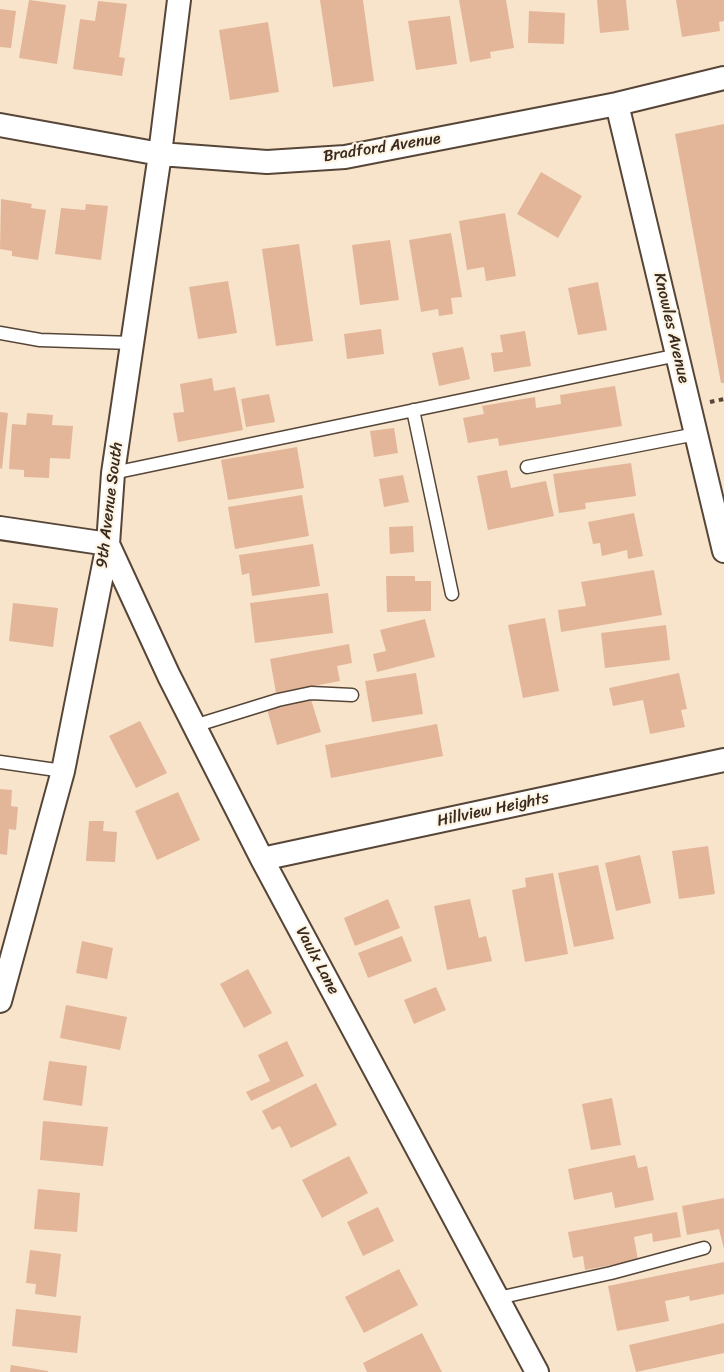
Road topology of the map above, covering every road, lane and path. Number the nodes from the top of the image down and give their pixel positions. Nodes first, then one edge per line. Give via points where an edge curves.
1 (179, 0) edge
2 (724, 78) edge
3 (617, 104) junction
4 (0, 125) edge
5 (160, 154) junction
6 (0, 333) edge
7 (132, 343) junction
8 (678, 355) junction
9 (724, 399) edge
10 (710, 402) dead end
11 (413, 410) junction
12 (696, 434) junction
13 (526, 467) dead end
14 (113, 473) junction
15 (0, 528) edge
16 (108, 544) junction
17 (724, 551) edge
18 (452, 594) dead end
19 (352, 695) dead end
20 (195, 726) junction
21 (724, 760) edge
22 (0, 762) edge
23 (63, 771) junction
24 (262, 859) junction
25 (0, 1001) edge
26 (704, 1248) dead end
27 (498, 1298) junction
28 (537, 1372) edge

1 - 5 street, 9th Avenue South
2 - 3 street, Bradford Avenue
3 - 5 street, Bradford Avenue via 345,157 267,162
3 - 8 street, Knowles Avenue
4 - 5 street, Bradford Avenue
5 - 7 street, 9th Avenue South
6 - 7 lane
7 - 14 street, 9th Avenue South
8 - 11 lane
8 - 12 street, Knowles Avenue
9 - 10 path
11 - 14 lane
11 - 18 lane
12 - 13 lane
12 - 17 street, Knowles Avenue
14 - 16 street, 9th Avenue South
15 - 16 street
16 - 20 street, Vaulx Lane
16 - 23 street, 9th Avenue South
19 - 20 lane via 311,693
20 - 24 street, Vaulx Lane
21 - 24 street, Hillview Heights
22 - 23 lane
23 - 25 street, 9th Avenue South
24 - 27 street, Vaulx Lane
26 - 27 lane
27 - 28 street, Vaulx Lane

